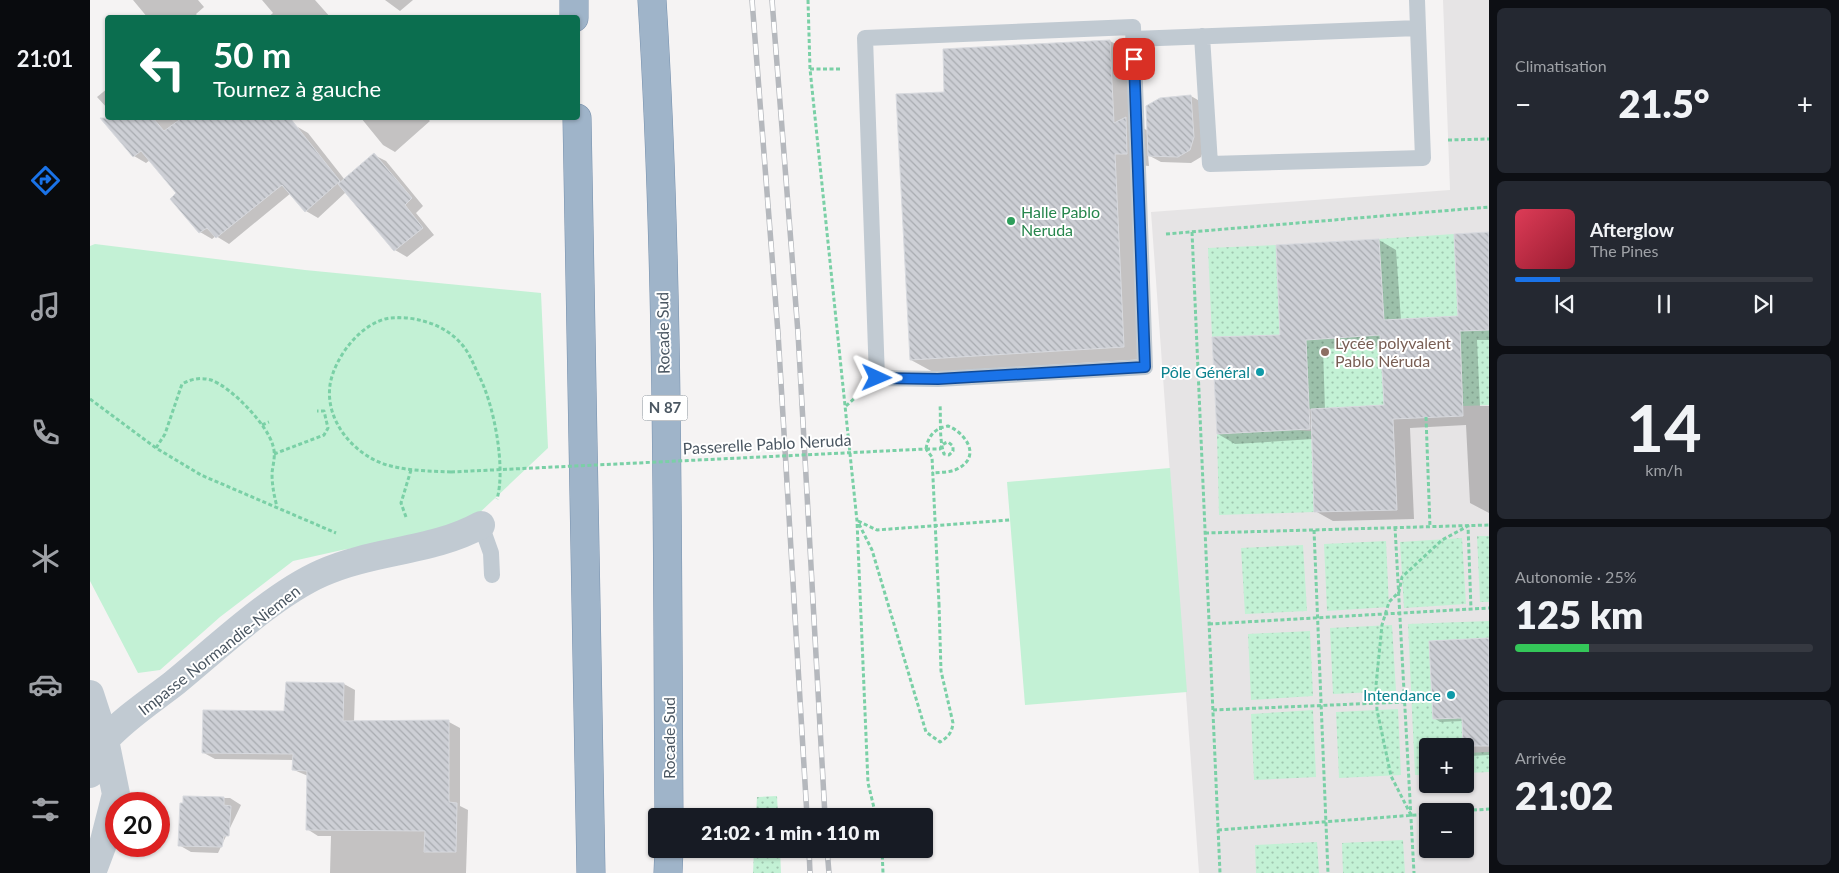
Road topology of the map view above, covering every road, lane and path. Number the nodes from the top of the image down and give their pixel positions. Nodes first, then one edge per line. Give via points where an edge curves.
1 (574, 0) edge
2 (652, 0) edge
3 (808, 0) edge
4 (1417, 0) edge
5 (574, 15) edge
6 (1418, 28) junction
7 (1202, 36) junction
8 (1133, 39) junction
9 (577, 120) edge
10 (1489, 139) edge
11 (1422, 141) junction
12 (1489, 206) edge
13 (1192, 232) junction
14 (1140, 236) junction
15 (938, 379) junction
16 (90, 399) edge
17 (316, 411) dead end
18 (1426, 417) dead end
19 (269, 422) dead end
20 (262, 425) junction
21 (156, 448) junction
22 (926, 449) junction
23 (274, 454) junction
24 (412, 470) junction
25 (932, 473) junction
26 (278, 507) junction
27 (1010, 520) dead end
28 (408, 521) dead end
29 (857, 521) junction
30 (481, 524) junction
31 (1489, 525) edge
32 (1430, 526) junction
33 (1468, 526) junction
34 (1396, 527) junction
35 (1314, 530) junction
36 (1205, 533) junction
37 (384, 553) junction
38 (492, 575) dead end
39 (1399, 592) junction
40 (1489, 608) edge
41 (1471, 609) junction
42 (1400, 613) junction
43 (1384, 614) junction
44 (1317, 618) junction
45 (1209, 624) junction
46 (90, 694) edge
47 (1404, 702) junction
48 (1377, 703) junction
49 (1321, 705) junction
50 (1213, 710) junction
51 (98, 746) edge
52 (90, 774) edge
53 (669, 808) edge
54 (874, 808) edge
55 (1489, 809) edge
56 (1474, 810) edge
57 (1411, 815) junction
58 (1419, 815) edge
59 (1326, 821) junction
60 (1218, 830) junction
61 (669, 858) edge
62 (882, 858) edge
63 (92, 873) edge
64 (591, 873) edge
65 (668, 873) edge
66 (883, 873) edge
67 (1220, 873) edge
68 (1328, 873) edge
69 (1414, 873) edge

1 - 5 highway
2 - 53 highway, Rocade Sud / N 87 via 667,480
3 - 29 path via 810,69
4 - 6 lane
6 - 7 lane
6 - 11 lane
7 - 8 lane
7 - 11 lane via 1210,164 1423,158
8 - 14 lane
8 - 15 lane via 1133,27 865,38 877,378
9 - 64 highway
10 - 11 path
12 - 13 path
13 - 14 path
13 - 36 path
14 - 15 lane via 1145,367
15 - 22 path, Passerelle Pablo Neruda via 942,441 942,449 949,455 953,451 948,442 944,443 942,446 940,449
16 - 21 path
17 - 23 path via 324,411 328,428 324,435
18 - 32 path
19 - 20 path
20 - 21 path via 217,383 190,379 182,384 165,434
20 - 23 path
21 - 26 path via 201,475
22 - 24 path, Passerelle Pablo Neruda, bridge via 451,472
22 - 25 path, bridge via 932,457
22 - 25 path, bridge via 927,440 934,432 948,426 962,433 970,450 966,463 960,468
23 - 26 path via 272,490
24 - 28 path via 402,503
24 - 30 path, Passerelle Pablo Neruda via 387,465 354,446 339,429 333,412 330,386 347,346 368,327 388,318 414,318 445,330 464,347 483,383 499,442 500,488 494,508
25 - 29 path, bridge via 941,671 953,724 948,738 940,742 926,732 872,550
26 - 37 path
27 - 29 path via 877,530
29 - 54 path via 868,783
30 - 37 street, Impasse Normandie-Niemen via 465,534
30 - 38 lane via 491,553
31 - 33 path
32 - 33 path
32 - 34 path
33 - 39 path via 1442,540 1417,562 1402,577
33 - 41 path
34 - 35 path
34 - 39 path
35 - 36 path
35 - 44 path
36 - 45 path
37 - 51 street, Impasse Normandie-Niemen via 322,572 290,591
39 - 42 path
39 - 43 path via 1389,602
40 - 41 path
41 - 42 path
42 - 43 path
42 - 47 path
43 - 44 path
43 - 48 path via 1378,653
44 - 45 path
44 - 49 path
45 - 50 path
46 - 51 street
47 - 48 path
47 - 57 path
48 - 49 path
48 - 57 path via 1391,776
49 - 50 path
49 - 59 path
50 - 60 path
51 - 52 street
51 - 63 street via 116,794
55 - 56 path
57 - 58 path
57 - 59 path
57 - 69 path
59 - 60 path
59 - 68 path
60 - 67 path
61 - 65 highway
62 - 66 path

